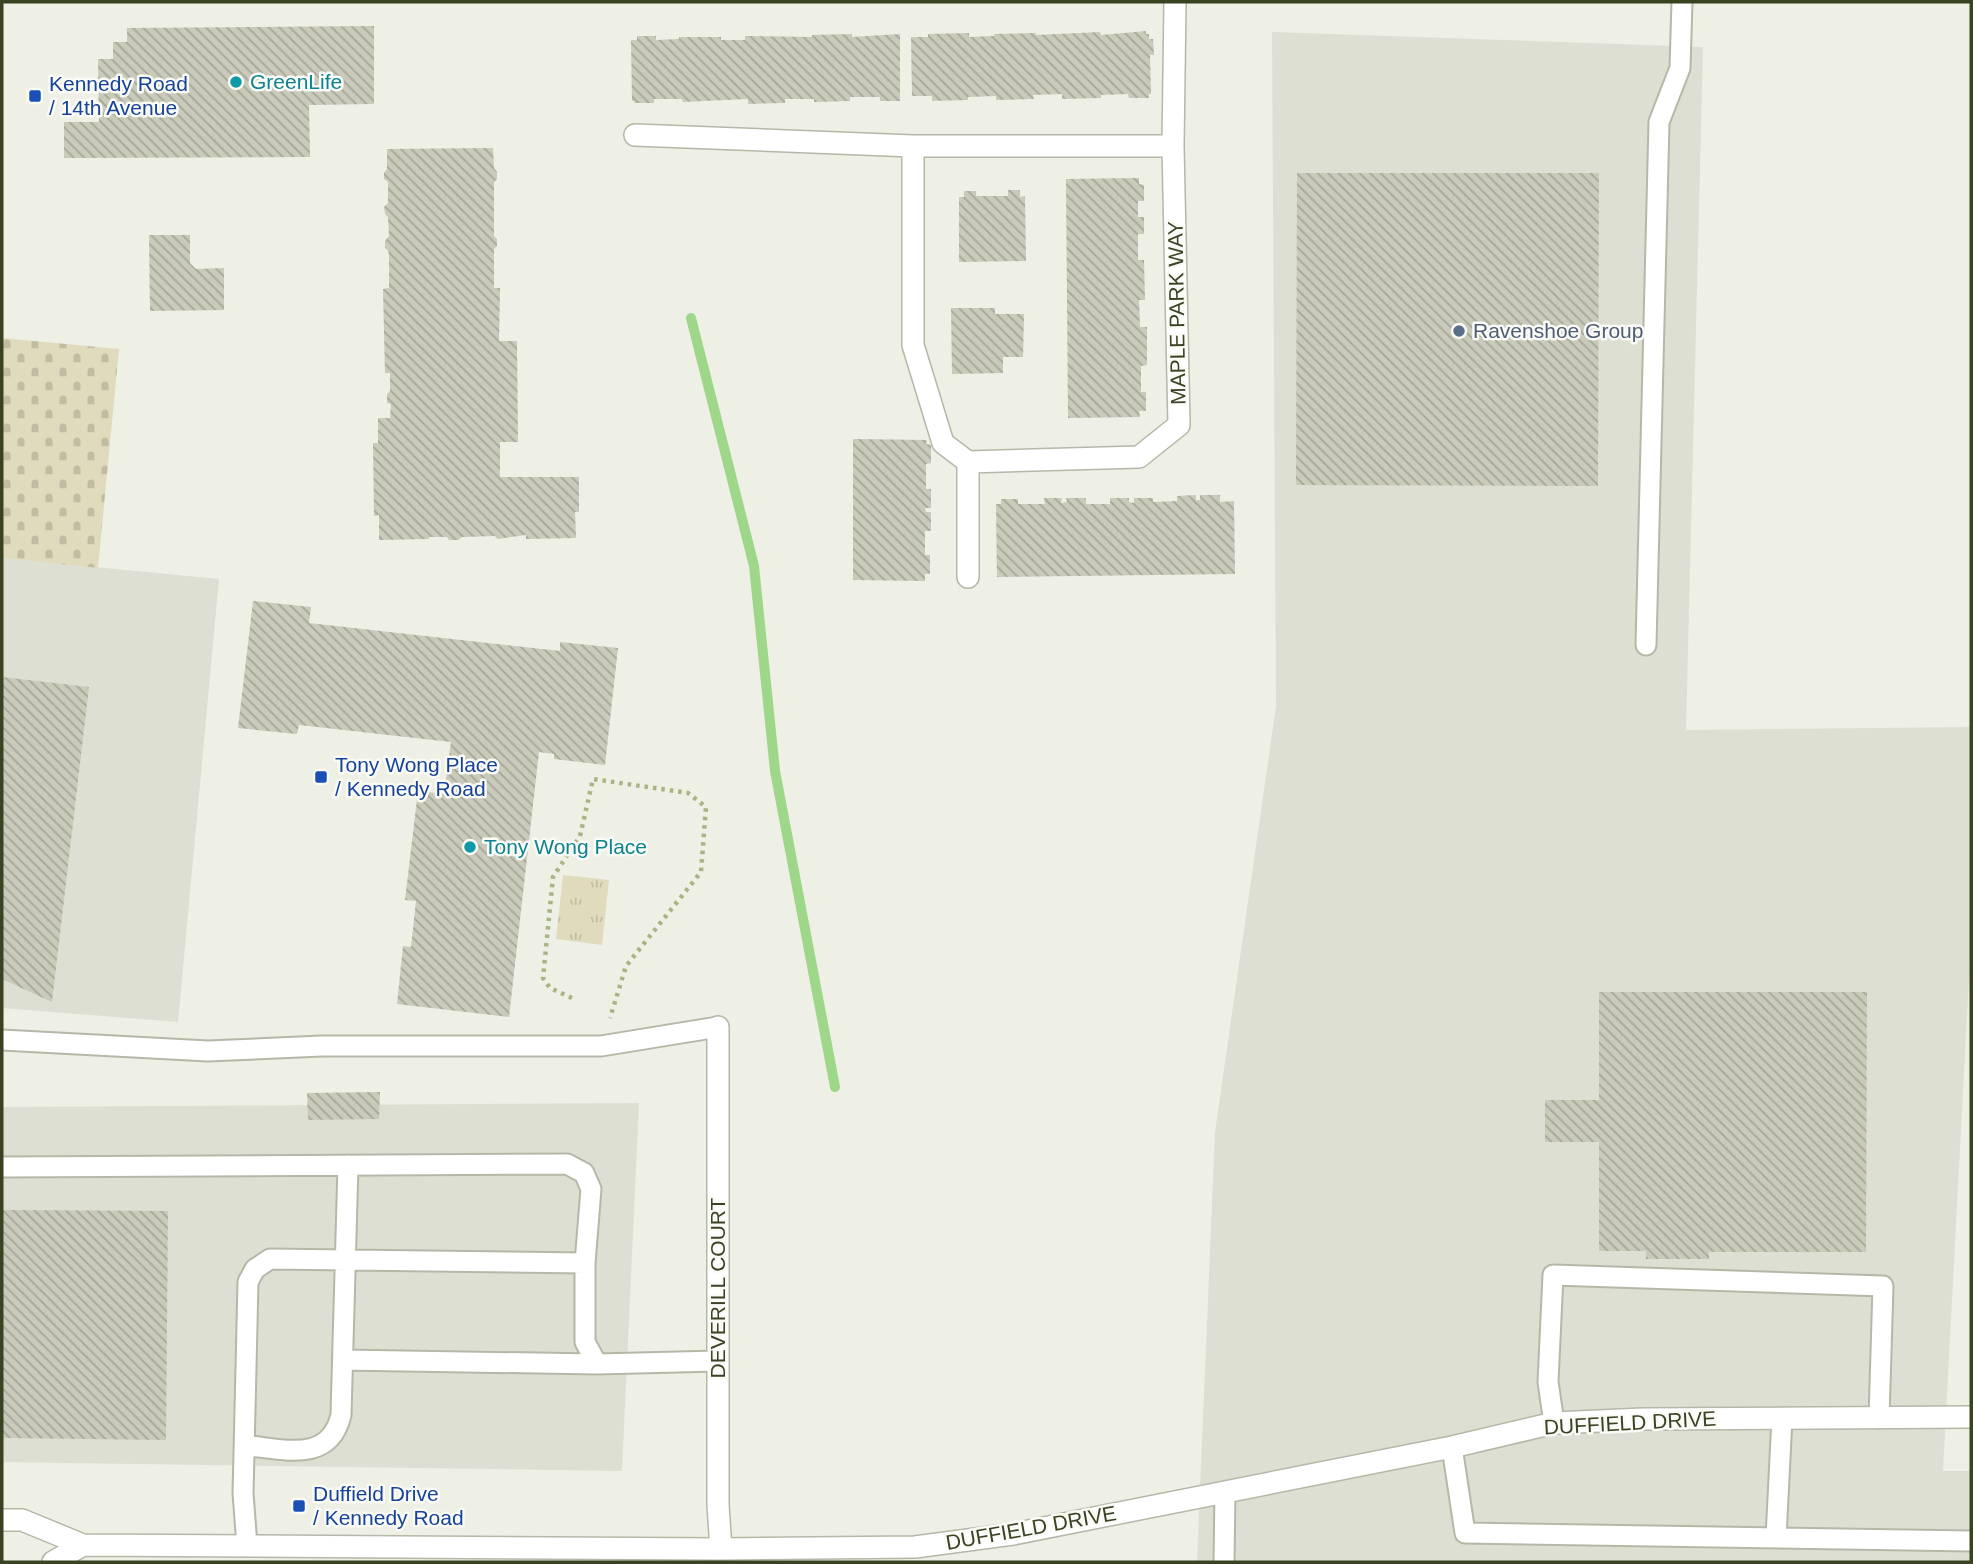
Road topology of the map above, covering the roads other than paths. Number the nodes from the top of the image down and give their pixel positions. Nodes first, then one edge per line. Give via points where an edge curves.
1 (1175, 2) edge
2 (1682, 2) edge
3 (635, 135) dead end
4 (913, 146) junction
5 (1173, 146) junction
6 (968, 462) junction
7 (968, 577) dead end
8 (1646, 645) dead end
9 (718, 1027) joint
10 (2, 1040) edge
11 (348, 1165) junction
12 (2, 1167) edge
13 (345, 1260) junction
14 (585, 1263) junction
15 (343, 1360) junction
16 (718, 1361) junction
17 (597, 1364) junction
18 (1971, 1417) edge
19 (1782, 1418) junction
20 (1879, 1418) junction
21 (1554, 1423) junction
22 (1452, 1447) junction
23 (244, 1453) junction
24 (1226, 1492) junction
25 (2, 1520) edge
26 (1776, 1538) junction
27 (1971, 1541) edge
28 (83, 1545) junction
29 (247, 1546) junction
30 (721, 1549) junction
31 (53, 1562) edge
32 (1224, 1562) edge

1 - 5 street, MAPLE PARK WAY
2 - 8 lane via 1680,68 1659,122
3 - 4 street
4 - 5 street
4 - 6 street via 913,345 943,443
5 - 6 street, MAPLE PARK WAY via 1179,425 1139,457
6 - 7 street
9 - 10 lane via 601,1046 322,1046 208,1051
9 - 16 street, DEVERILL COURT
11 - 12 lane
11 - 13 lane
11 - 14 lane via 567,1164 584,1174 591,1189
13 - 14 lane
13 - 15 lane
13 - 23 lane via 270,1259 255,1269 248,1282
14 - 17 lane via 585,1342
15 - 17 lane
15 - 23 lane via 338,1430 323,1445 302,1451 251,1446
16 - 17 lane
16 - 30 street, DEVERILL COURT
18 - 20 street, DUFFIELD DRIVE
19 - 20 street, DUFFIELD DRIVE
19 - 21 street, DUFFIELD DRIVE
19 - 26 lane
20 - 21 lane via 1883,1286 1553,1275 1548,1381
21 - 22 street, DUFFIELD DRIVE
22 - 24 street, DUFFIELD DRIVE
22 - 26 lane via 1465,1533
23 - 29 lane
24 - 30 street, DUFFIELD DRIVE via 1013,1534 915,1546
24 - 32 lane
25 - 28 street, DUFFIELD DRIVE via 22,1520
26 - 27 lane
28 - 29 street, DUFFIELD DRIVE
28 - 31 street, DUFFIELD DRIVE
29 - 30 street, DUFFIELD DRIVE

